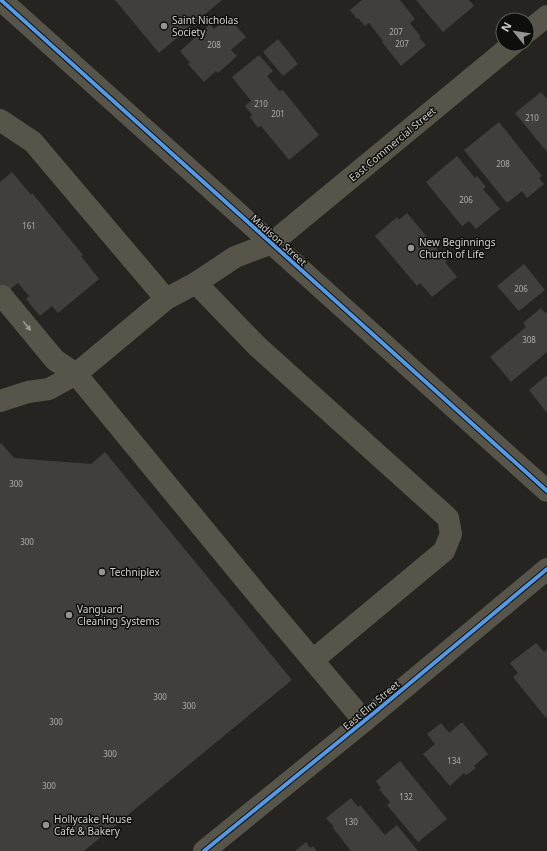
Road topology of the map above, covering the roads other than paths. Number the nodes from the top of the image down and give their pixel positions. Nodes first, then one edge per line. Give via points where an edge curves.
1 (1, 0) edge
2 (547, 16) edge
3 (535, 26) edge
4 (503, 52) edge
5 (0, 120) edge
6 (272, 244) junction
7 (196, 283) junction
8 (2, 296) dead end
9 (166, 299) junction
10 (76, 374) junction
11 (0, 401) edge
12 (547, 491) edge
13 (547, 569) edge
14 (313, 660) junction
15 (364, 721) junction
16 (204, 851) edge

1 - 6 street, Madison Street
2 - 3 street
4 - 6 street, East Commercial Street
5 - 9 street via 33,142
6 - 7 street via 235,257
6 - 12 street, Madison Street
7 - 9 street
7 - 14 street via 258,347 448,518 451,534 444,552
8 -> 10 street via 55,360
9 - 10 street
10 - 11 street via 49,389 28,392
10 - 14 street
13 - 15 street, East Elm Street
14 - 15 street
15 - 16 street, East Elm Street

